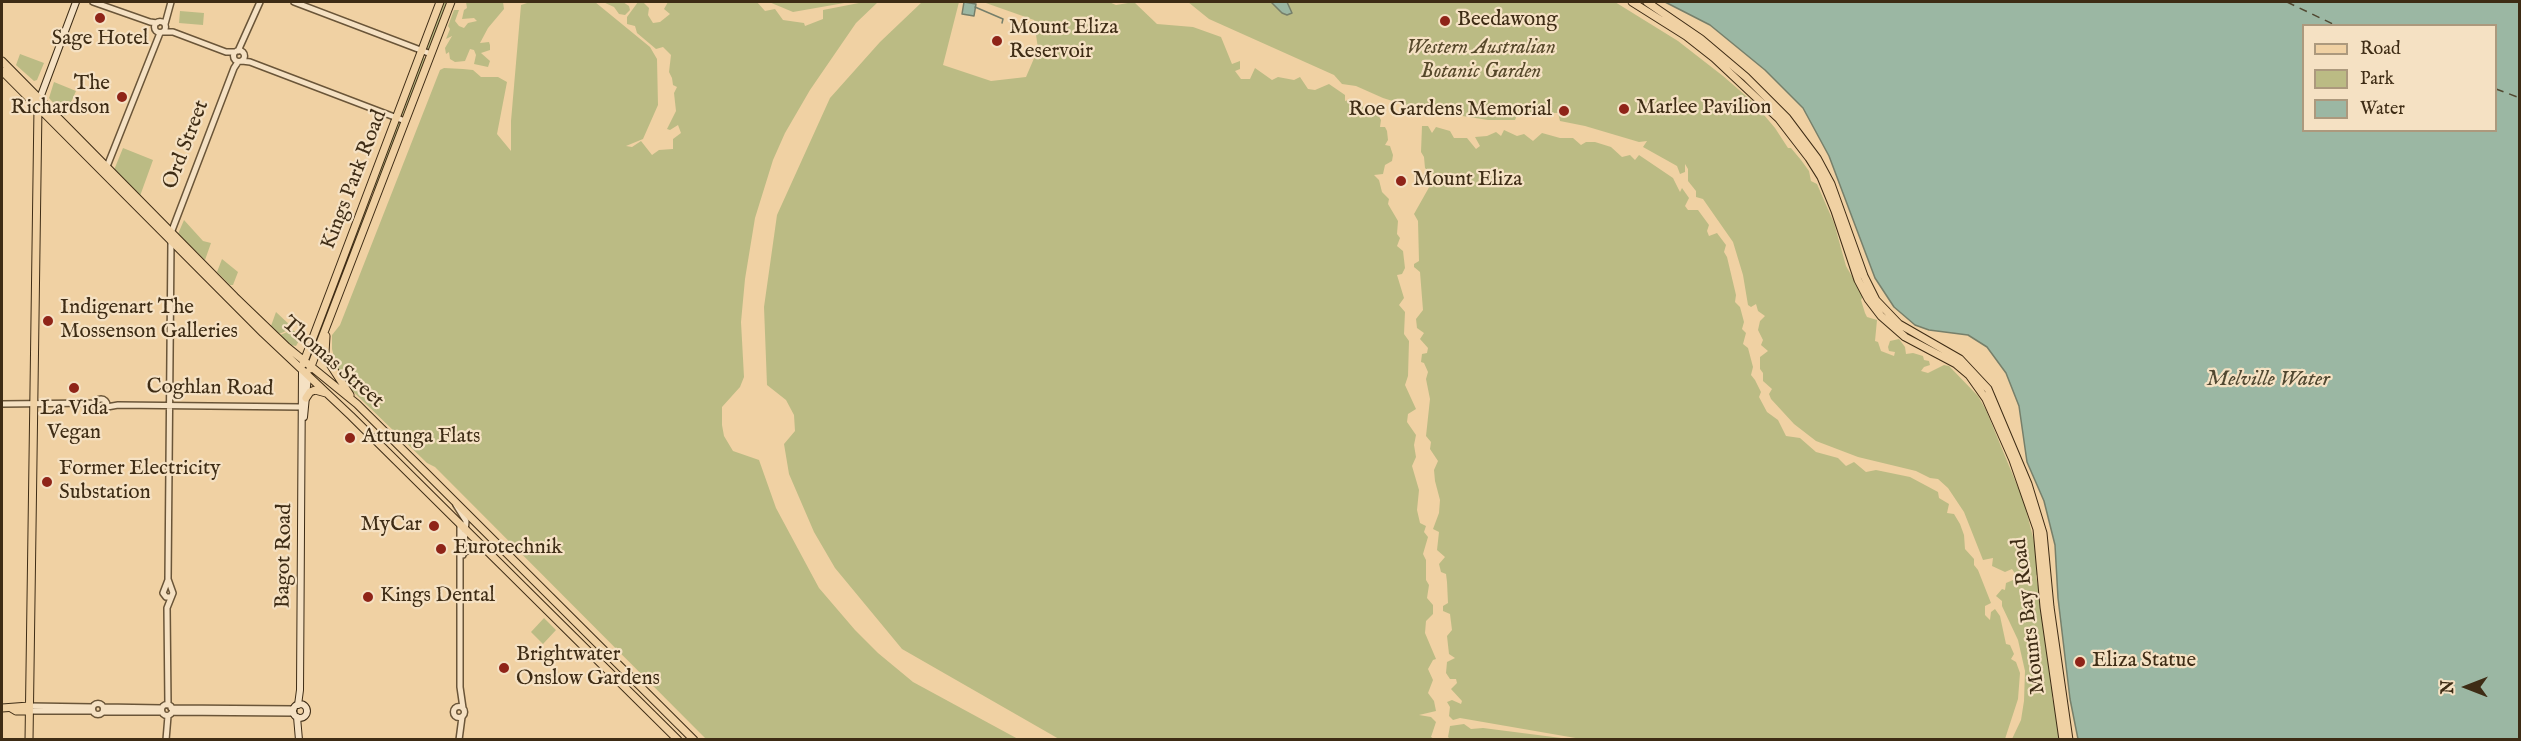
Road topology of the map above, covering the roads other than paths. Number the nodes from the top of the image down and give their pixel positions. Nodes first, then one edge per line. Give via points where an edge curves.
1 (76, 2) edge
2 (93, 2) edge
3 (171, 2) edge
4 (260, 2) edge
5 (294, 2) edge
6 (440, 2) edge
7 (451, 2) edge
8 (1632, 2) edge
9 (1647, 2) edge
10 (160, 27) junction
11 (422, 51) junction
12 (431, 54) junction
13 (238, 56) junction
14 (2, 61) edge
15 (2, 71) edge
16 (40, 98) junction
17 (38, 108) junction
18 (396, 117) junction
19 (405, 121) junction
20 (106, 169) junction
21 (171, 233) junction
22 (171, 242) junction
23 (336, 302) junction
24 (309, 344) junction
25 (287, 347) junction
26 (304, 361) junction
27 (311, 366) junction
28 (302, 370) junction
29 (308, 376) junction
30 (328, 394) junction
31 (306, 398) junction
32 (2, 404) edge
33 (33, 404) junction
34 (357, 404) junction
35 (95, 405) junction
36 (107, 405) junction
37 (170, 405) junction
38 (301, 406) junction
39 (303, 423) junction
40 (452, 499) junction
41 (460, 523) junction
42 (465, 529) junction
43 (483, 547) junction
44 (462, 556) junction
45 (460, 707) junction
46 (2, 708) edge
47 (29, 708) junction
48 (166, 710) junction
49 (298, 711) junction
50 (459, 717) junction
51 (29, 740) edge
52 (166, 740) edge
53 (299, 740) edge
54 (459, 740) edge
55 (678, 740) edge
56 (694, 740) edge
57 (2063, 740) edge
58 (2069, 740) edge

1 - 16 main road
2 - 10 street
3 - 10 street
4 - 13 street
5 - 11 street
6 - 11 main road, Kings Park Road
7 - 12 main road, Kings Park Road
8 - 57 main road, Mounts Bay Road via 1714,58 1779,119 1821,177 1868,299 1905,337 1969,375 1986,399 2017,469 2037,529
9 - 58 main road, Mounts Bay Road via 1701,39 1787,118 1831,184 1876,300 1899,324 1960,360 1988,389 2028,484 2043,533
10 - 13 street
10 - 20 street
11 - 12 street
11 - 18 main road, Kings Park Road
12 - 19 main road, Kings Park Road
13 - 18 street
13 - 21 street, Ord Street
14 - 16 main road, Thomas Street
15 - 17 main road, Thomas Street
16 - 17 main road
16 - 20 main road, Thomas Street
17 - 22 main road, Thomas Street
17 - 33 main road
18 - 19 street
18 - 24 main road, Kings Park Road
19 - 23 main road, Kings Park Road
20 - 21 main road, Thomas Street
21 - 25 main road, Thomas Street
22 - 28 main road, Thomas Street
22 - 37 street
23 - 27 main road, Kings Park Road
23 - 34 main road via 325,353 336,377
24 - 25 main road via 300,350
24 - 26 main road, Kings Park Road
25 - 26 main road, Thomas Street
26 - 27 main road, Thomas Street
26 - 28 main road, Kings Park Road
27 - 29 main road, Bagot Road
27 - 34 main road, Thomas Street
28 - 29 main road, Thomas Street
28 - 38 main road, Bagot Road
29 - 30 main road, Thomas Street
29 - 31 main road, Bagot Road
30 - 31 main road via 315,390
30 - 41 main road, Thomas Street
31 - 39 main road, Bagot Road
32 - 33 street
33 - 35 street
33 - 47 main road
34 - 40 main road, Thomas Street
35 - 36 street via 101,411
35 - 36 street via 101,398
36 - 37 street, Coghlan Road
37 - 38 street, Coghlan Road
37 - 48 street via 168,589 172,593 168,597
38 - 39 main road, Bagot Road
39 - 49 main road, Bagot Road
40 - 42 street via 465,518
40 - 56 main road, Thomas Street
41 - 42 main road, Thomas Street
41 - 44 street
42 - 43 main road, Thomas Street
42 - 44 street
43 - 44 main road via 475,546
43 - 55 main road, Thomas Street
44 - 45 street
45 - 50 street via 465,712
45 - 50 street via 454,711
46 - 47 main road
47 - 48 street via 93,709 98,714 103,709
47 - 51 main road
48 - 49 street
48 - 52 street
49 - 53 main road, Bagot Road
50 - 54 street

